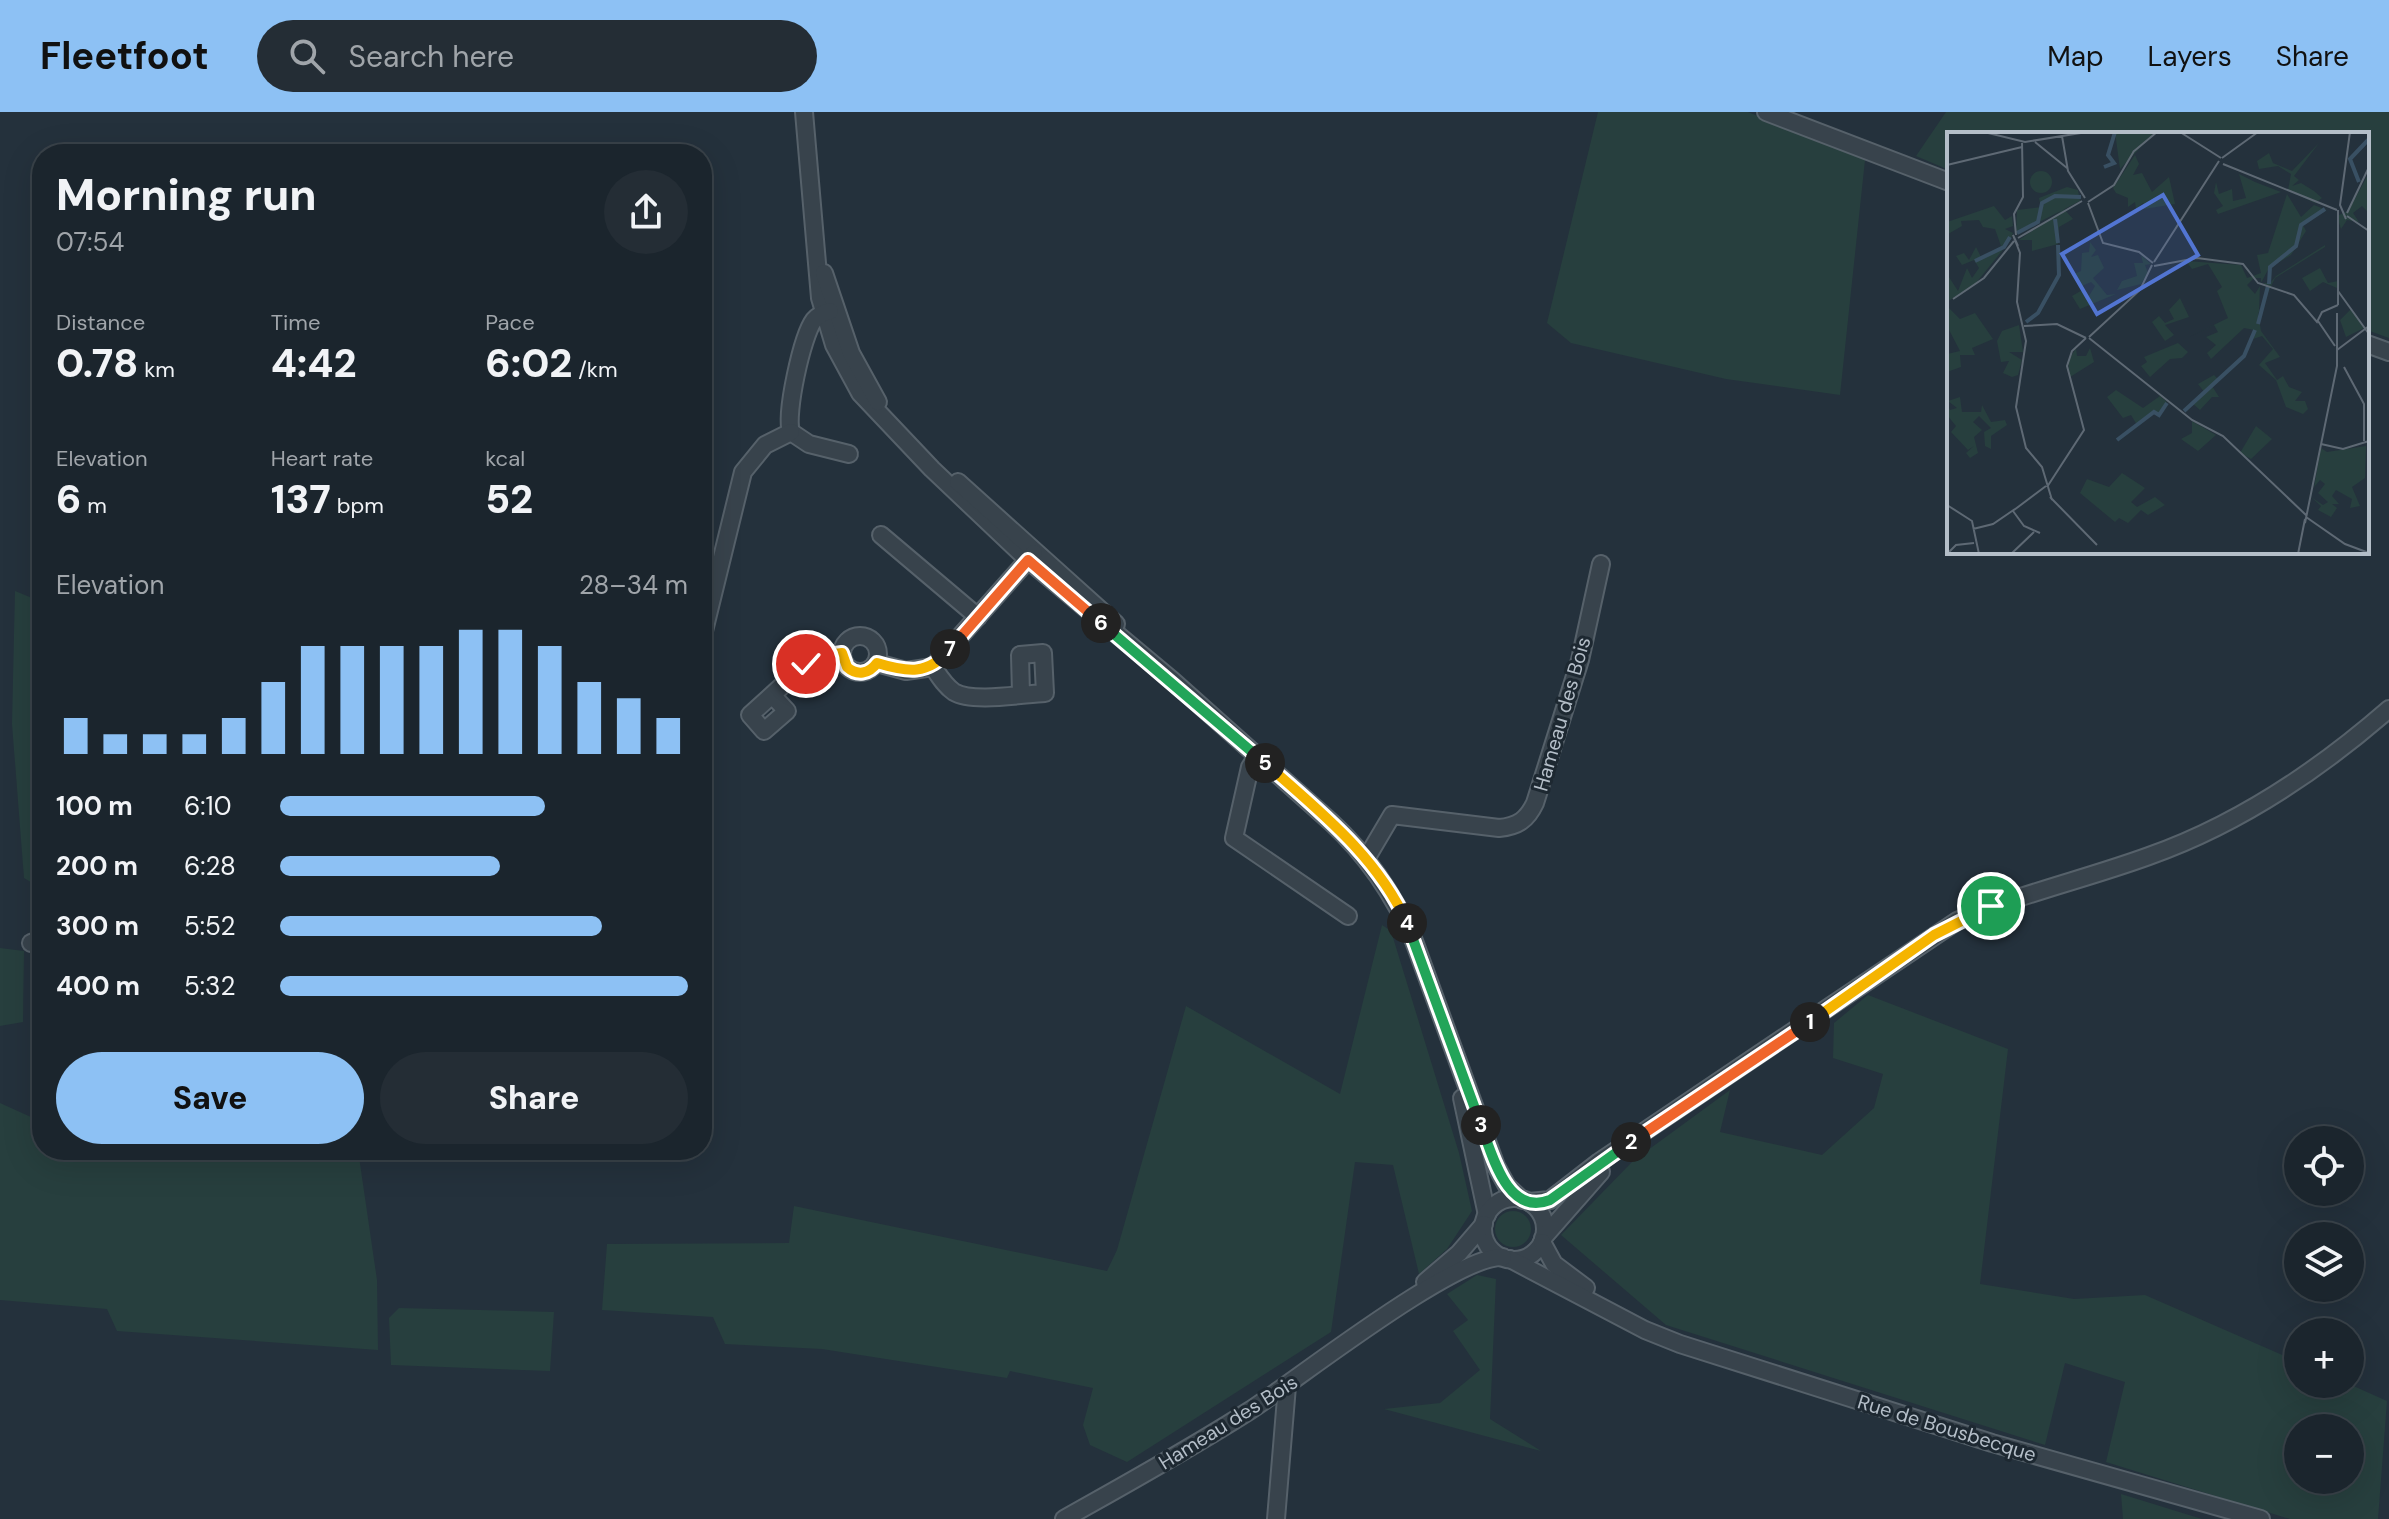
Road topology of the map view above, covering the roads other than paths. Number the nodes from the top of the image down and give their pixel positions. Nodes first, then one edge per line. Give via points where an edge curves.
1 (804, 112) edge
2 (1766, 112) edge
3 (1947, 181) edge
4 (830, 311) junction
5 (2369, 345) edge
6 (2389, 352) edge
7 (791, 432) junction
8 (849, 454) dead end
9 (881, 535) dead end
10 (1032, 555) junction
11 (1601, 564) dead end
12 (712, 598) edge
13 (978, 617) junction
14 (842, 653) junction
15 (877, 663) junction
16 (933, 667) junction
17 (1021, 694) dead end
18 (772, 695) dead end
19 (2389, 709) edge
20 (1257, 756) junction
21 (1366, 859) junction
22 (1348, 916) dead end
23 (1447, 1038) junction
24 (1641, 1136) junction
25 (1526, 1201) junction
26 (1485, 1220) junction
27 (1543, 1240) junction
28 (1506, 1258) junction
29 (1387, 1315) junction
30 (1636, 1325) junction
31 (1287, 1386) junction
32 (1064, 1519) edge
33 (1276, 1519) edge
34 (2261, 1519) edge

1 - 4 street via 816,252
2 - 3 street
4 - 7 street via 813,321 807,334 789,412
4 - 10 street via 896,431
5 - 6 street
7 - 8 street via 809,444
7 - 12 street via 765,445 743,472
9 - 13 street
10 - 13 street
10 - 20 street
11 - 21 street, Hameau des Bois via 1580,660 1527,818 1499,828 1392,815
13 - 16 street
14 - 15 street via 847,667 856,672
14 - 15 street via 851,639 867,637 877,646
14 - 18 street via 813,659
15 - 16 street via 906,671
16 - 17 street via 960,695
19 - 24 street via 2312,769 2225,821 2151,856 1948,926
20 - 21 street
20 - 22 street via 1234,838
21 - 23 street via 1405,918
23 - 25 street via 1496,1166 1507,1186
23 - 26 street
24 - 25 street via 1550,1200
24 - 27 street via 1581,1191
25 - 26 street via 1502,1201
25 - 27 street via 1544,1221
26 - 28 street via 1487,1244
26 - 29 street, Hameau des Bois via 1459,1253
27 - 28 street via 1530,1255
27 - 30 street, Rue de Bousbecque via 1557,1267
28 - 29 street, Hameau des Bois via 1470,1264
28 - 30 street, Rue de Bousbecque
29 - 31 street, Hameau des Bois
30 - 34 street, Rue de Bousbecque via 1689,1347 1975,1438
31 - 32 street, Hameau des Bois
31 - 33 street

